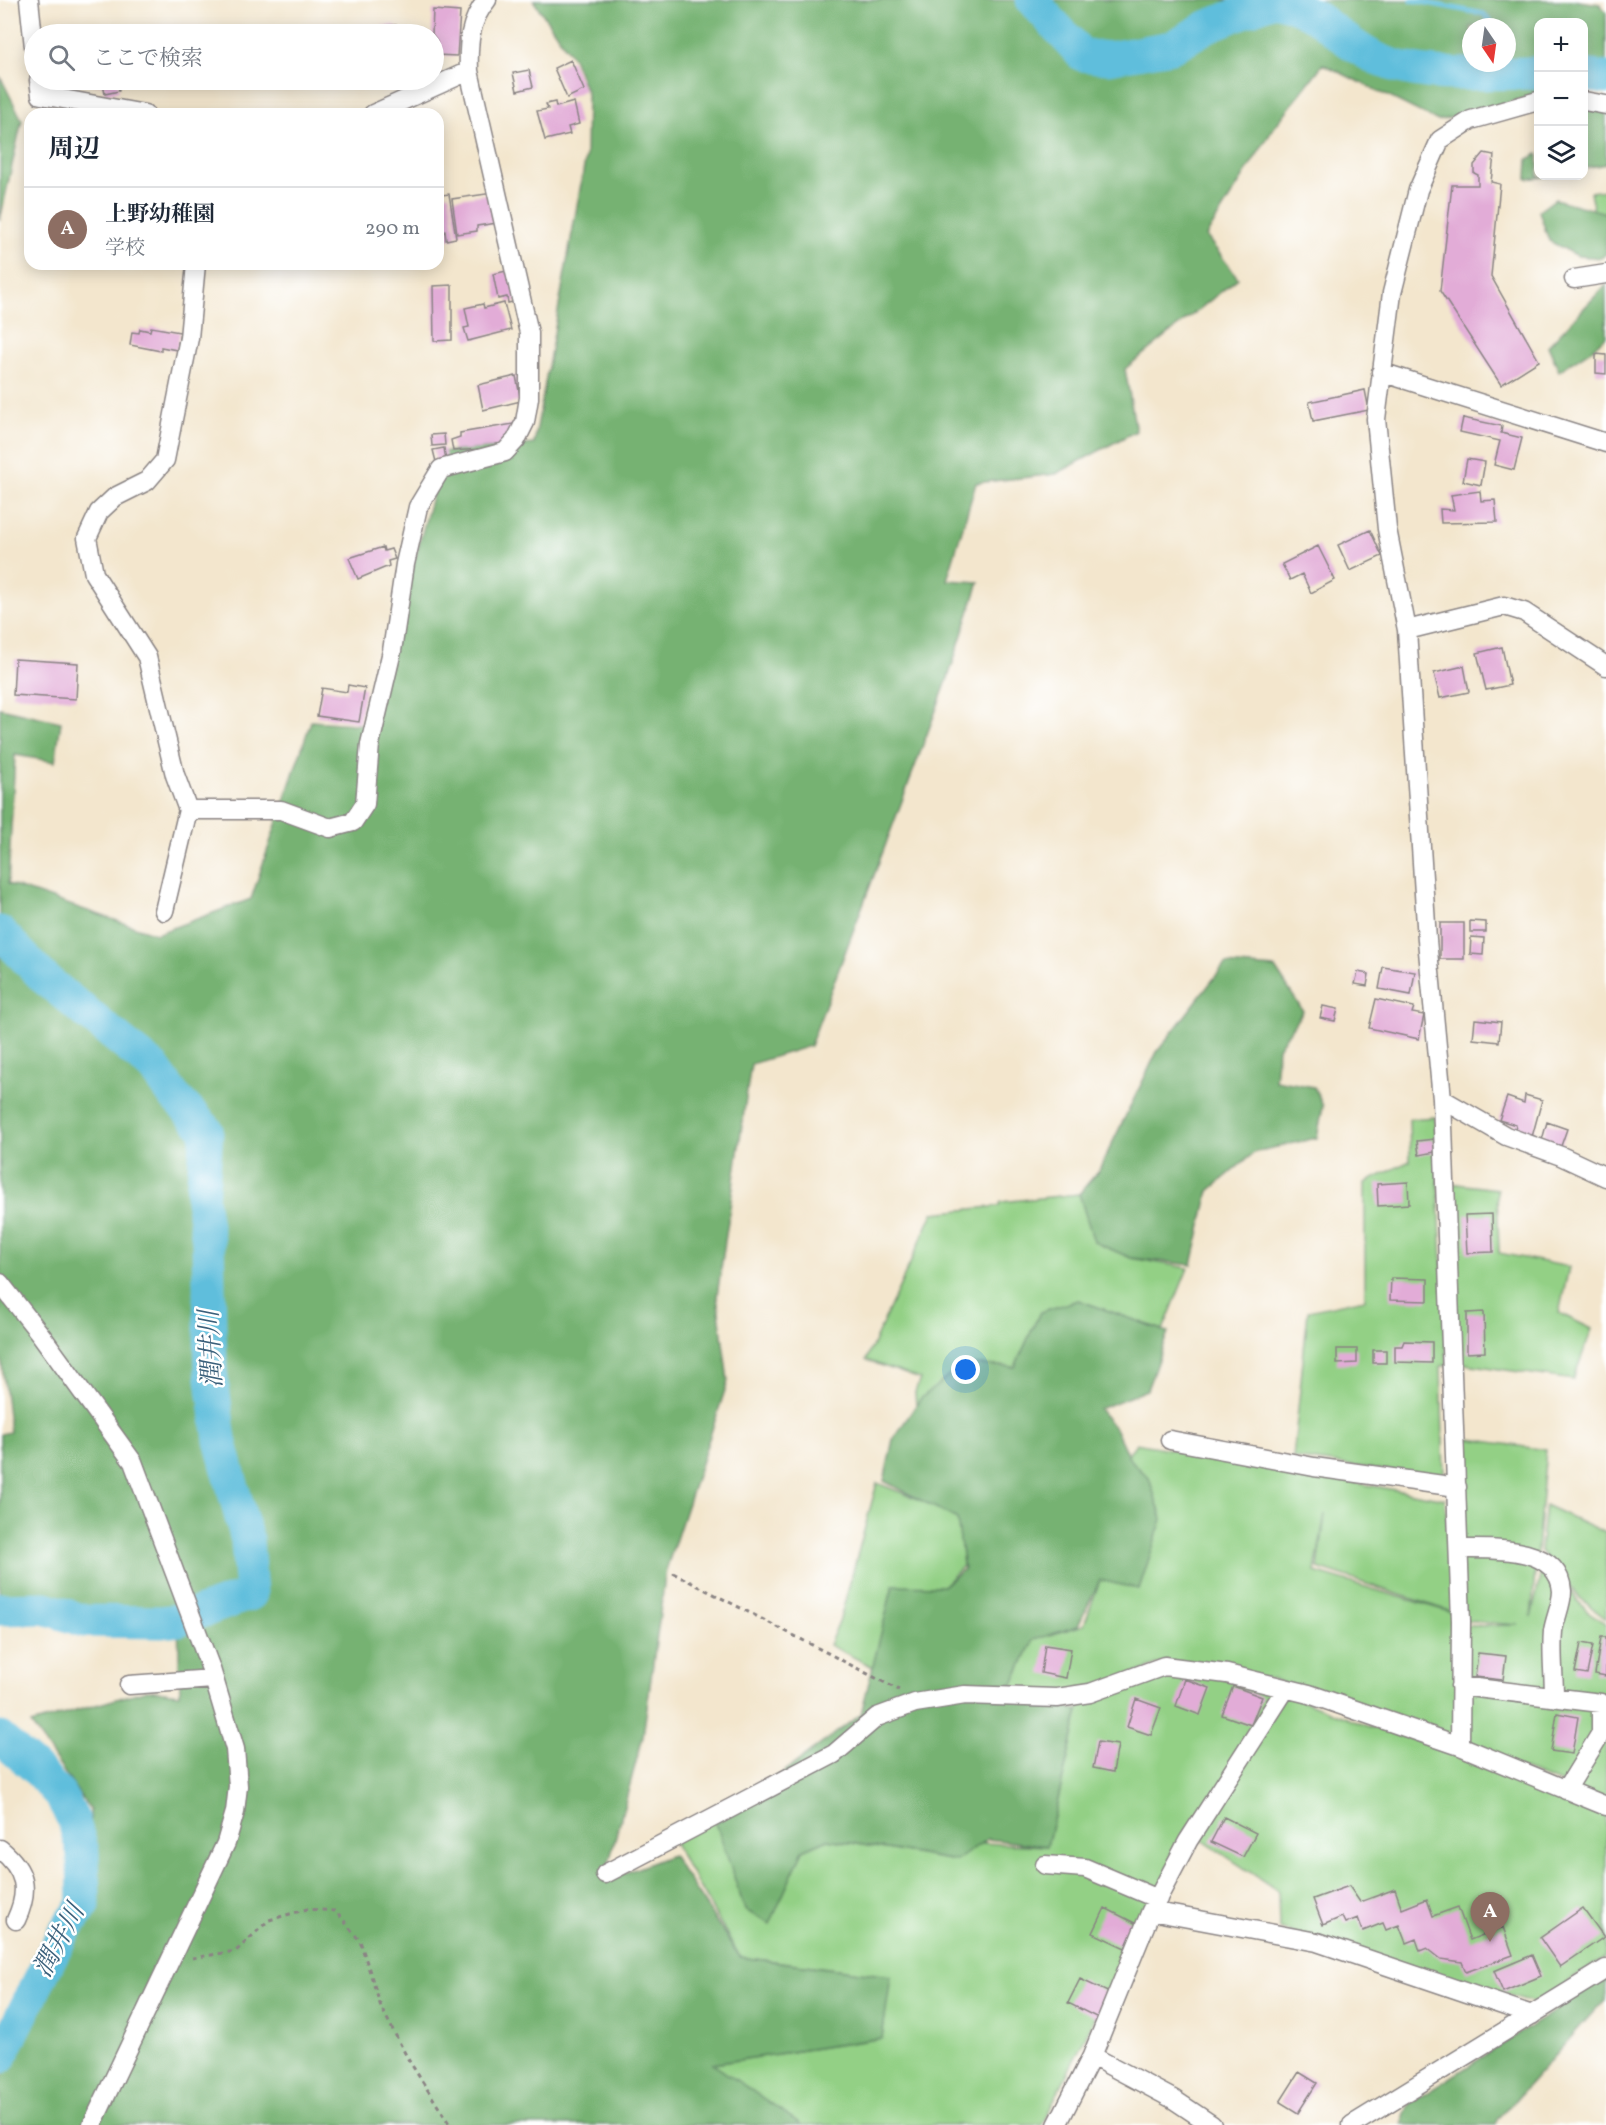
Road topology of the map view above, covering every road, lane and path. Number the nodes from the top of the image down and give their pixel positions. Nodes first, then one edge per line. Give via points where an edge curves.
1 (28, 0) edge
2 (487, 0) edge
3 (31, 24) edge
4 (469, 71) junction
5 (444, 82) edge
6 (40, 90) edge
7 (427, 90) edge
8 (1534, 102) edge
9 (1588, 102) edge
10 (1606, 105) edge
11 (112, 108) edge
12 (386, 108) edge
13 (195, 270) edge
14 (1606, 274) edge
15 (1574, 279) dead end
16 (1381, 372) junction
17 (1606, 443) edge
18 (1407, 630) junction
19 (1606, 666) edge
20 (188, 810) junction
21 (164, 911) dead end
22 (1442, 1099) junction
23 (1606, 1177) edge
24 (0, 1283) edge
25 (1170, 1440) dead end
26 (1456, 1487) junction
27 (1458, 1549) junction
28 (673, 1573) dead end
29 (212, 1674) junction
30 (129, 1685) dead end
31 (1460, 1686) junction
32 (1283, 1693) dead end
33 (1554, 1696) junction
34 (921, 1702) junction
35 (1460, 1746) junction
36 (1566, 1790) junction
37 (1606, 1806) edge
38 (0, 1849) edge
39 (1045, 1865) dead end
40 (605, 1874) dead end
41 (1154, 1905) junction
42 (16, 1920) dead end
43 (169, 1961) junction
44 (1606, 1969) edge
45 (1532, 2015) junction
46 (1092, 2056) junction
47 (92, 2125) edge
48 (450, 2125) edge
49 (1057, 2125) edge
50 (1212, 2125) edge
51 (1352, 2125) edge

1 - 3 street
2 - 4 street via 471,30
4 - 5 street
4 - 20 street via 529,333 525,422 505,452 441,469 418,507 392,651 370,744 365,804 353,822 330,828 281,810
6 - 11 street via 40,95
7 - 12 street
8 - 16 street via 1471,120 1440,140 1418,190 1392,293
9 - 10 street
13 - 20 street via 189,338 165,460 147,481 115,497 99,512 87,538 94,574 147,657 174,775
14 - 15 street
16 - 17 street
16 - 18 street via 1376,419 1379,474
18 - 19 street via 1504,606 1524,612
18 - 22 street via 1427,940
20 - 21 street
22 - 23 street via 1506,1136
22 - 26 street
24 - 29 street via 133,1462
25 - 26 street via 1314,1467
26 - 27 street
27 - 31 street
27 - 33 street via 1493,1549 1544,1559 1558,1574 1562,1593 1553,1633
28 - 34 path
29 - 30 street
29 - 43 street via 235,1749 236,1812 226,1843
31 - 33 street
31 - 35 street
32 - 41 street via 1188,1841
33 - 36 street via 1601,1703 1601,1733
34 - 35 street via 965,1695 1057,1698 1090,1693 1164,1666 1227,1674 1310,1694
34 - 40 street via 877,1717 834,1754
35 - 36 street
36 - 37 street
38 - 42 street via 12,1858 23,1879 24,1901
39 - 41 street via 1085,1868
41 - 45 street via 1317,1942
41 - 46 street
43 - 47 street
43 - 48 path via 236,1951 269,1920 297,1911 336,1911 360,1941 381,2007
44 - 45 street
45 - 51 street
46 - 49 street
46 - 50 street via 1173,2099

